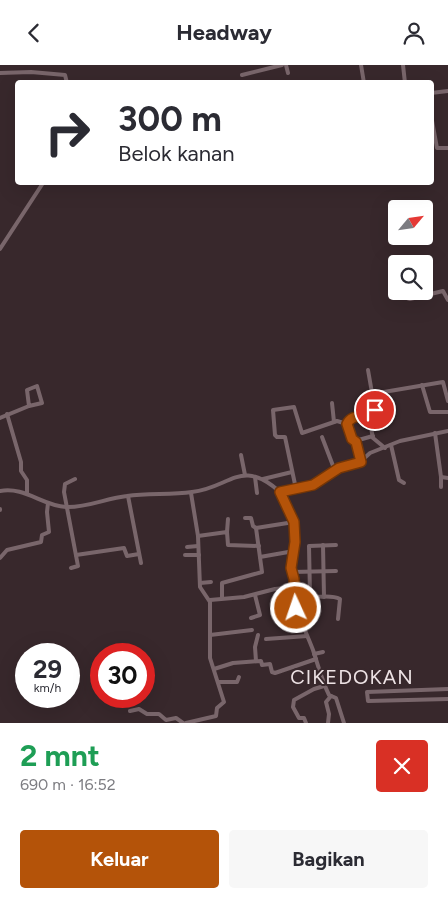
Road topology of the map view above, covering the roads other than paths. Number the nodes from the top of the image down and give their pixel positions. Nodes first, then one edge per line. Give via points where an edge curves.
1 (282, 65) edge
2 (286, 65) edge
3 (361, 65) edge
4 (403, 65) edge
5 (271, 66) edge
6 (0, 73) edge
7 (288, 73) dead end
8 (242, 75) dead end
9 (66, 80) edge
10 (364, 80) edge
11 (405, 80) edge
12 (448, 91) edge
13 (434, 93) edge
14 (434, 132) edge
15 (448, 148) edge
16 (41, 185) edge
17 (0, 249) edge
18 (433, 293) edge
19 (448, 300) edge
20 (368, 370) dead end
21 (422, 385) junction
22 (447, 389) edge
23 (372, 394) junction
24 (386, 401) dead end
25 (448, 401) edge
26 (332, 403) dead end
27 (374, 404) junction
28 (29, 406) junction
29 (448, 412) edge
30 (7, 415) junction
31 (0, 417) edge
32 (369, 418) dead end
33 (334, 422) junction
34 (347, 424) junction
35 (448, 431) edge
36 (436, 433) junction
37 (373, 436) junction
38 (322, 437) dead end
39 (355, 441) junction
40 (391, 445) junction
41 (385, 448) junction
42 (241, 455) dead end
43 (362, 461) junction
44 (334, 471) junction
45 (292, 472) junction
46 (244, 475) junction
47 (255, 477) junction
48 (441, 477) junction
49 (448, 478) edge
50 (75, 479) dead end
51 (263, 479) junction
52 (404, 483) dead end
53 (441, 487) dead end
54 (296, 489) junction
55 (0, 491) edge
56 (280, 492) junction
57 (27, 493) junction
58 (191, 493) junction
59 (257, 493) dead end
60 (128, 495) junction
61 (48, 503) junction
62 (67, 507) junction
63 (245, 518) dead end
64 (228, 519) dead end
65 (294, 522) junction
66 (256, 528) junction
67 (227, 532) junction
68 (198, 536) junction
69 (323, 545) junction
70 (336, 545) dead end
71 (198, 546) junction
72 (259, 546) junction
73 (187, 547) dead end
74 (294, 551) junction
75 (139, 553) junction
76 (76, 555) junction
77 (185, 555) dead end
78 (199, 555) junction
79 (260, 557) junction
80 (0, 558) edge
81 (141, 563) dead end
82 (71, 568) dead end
83 (336, 571) dead end
84 (292, 572) junction
85 (309, 572) junction
86 (323, 572) junction
87 (294, 579) junction
88 (211, 582) dead end
89 (200, 583) junction
90 (294, 587) junction
91 (254, 595) junction
92 (310, 595) junction
93 (324, 597) junction
94 (222, 598) junction
95 (210, 600) junction
96 (251, 618) dead end
97 (338, 619) dead end
98 (252, 630) dead end
99 (210, 635) junction
100 (258, 635) dead end
101 (308, 636) junction
102 (266, 639) dead end
103 (323, 652) dead end
104 (314, 654) junction
105 (316, 659) junction
106 (256, 661) junction
107 (214, 669) junction
108 (238, 677) dead end
109 (219, 682) junction
110 (324, 686) junction
111 (448, 689) edge
112 (331, 696) junction
113 (448, 699) edge
114 (130, 711) dead end
115 (184, 723) edge
116 (306, 723) edge
117 (328, 723) edge
118 (344, 723) edge

1 - 5 street
2 - 7 street
3 - 10 street
4 - 11 street
5 - 8 street
6 - 9 street via 31,71 65,75
12 - 13 street
14 - 15 street via 437,148
16 - 17 street
18 - 19 street via 443,291
20 - 23 street
21 - 22 street via 443,382
21 - 23 street
21 - 29 street via 430,412
22 - 25 street
23 - 27 street
24 - 27 street
26 - 33 street
27 - 34 street via 374,412 352,418
28 - 28 street via 42,403 37,386 27,390
28 - 30 street
30 - 31 street
30 - 57 street
32 - 37 street
33 - 34 street
33 - 45 street via 302,433 294,407 273,410 275,435 286,437
34 - 39 street
35 - 36 street
36 - 40 street
36 - 48 street
37 - 39 street
37 - 41 street
38 - 44 street
39 - 43 street
40 - 41 street
40 - 52 street via 399,480
41 - 43 street via 370,453
42 - 46 street
43 - 44 street
44 - 54 street via 317,483
45 - 51 street
45 - 54 street
46 - 47 street
46 - 58 street
47 - 51 street
47 - 59 street
48 - 49 street
48 - 53 street
50 - 62 street via 65,484
51 - 56 street
54 - 56 street
55 - 57 street
56 - 65 street
57 - 61 street
58 - 60 street
58 - 68 street
60 - 62 street
60 - 75 street
61 - 62 street
61 - 80 street via 49,532 42,535 42,542 7,550
62 - 76 street
63 - 66 street via 251,517
64 - 67 street
65 - 66 street
65 - 74 street
66 - 72 street
67 - 68 street
67 - 72 street via 228,545
68 - 71 street
69 - 70 street
69 - 85 street via 309,546
69 - 86 street
71 - 73 street
71 - 78 street
72 - 79 street
74 - 79 street
74 - 84 street
75 - 76 street via 127,556 124,548
75 - 81 street
76 - 82 street via 78,566
77 - 78 street
78 - 89 street
79 - 94 street via 262,572 222,583
83 - 86 street
84 - 85 street
84 - 87 street
85 - 86 street
85 - 92 street
86 - 93 street
87 - 90 street
87 - 92 street
88 - 89 street
89 - 95 street via 202,593
90 - 91 street
90 - 101 street via 296,608
91 - 94 street
91 - 96 street via 260,615
92 - 93 street
93 - 97 street via 340,599
94 - 95 street
95 - 99 street
98 - 99 street
99 - 107 street
100 - 106 street
101 - 102 street
101 - 104 street
103 - 104 street
104 - 105 street
105 - 106 street via 275,673 270,664 262,665 261,661
105 - 110 street
106 - 107 street
107 - 109 street
108 - 109 street via 237,682
109 - 115 street via 224,702 217,708 216,715
110 - 112 street
110 - 116 street via 294,700 296,713
111 - 113 street via 367,692 368,701
112 - 117 street via 326,703
112 - 118 street via 336,697
114 - 115 street via 140,709 147,714 159,714 166,720 176,718

